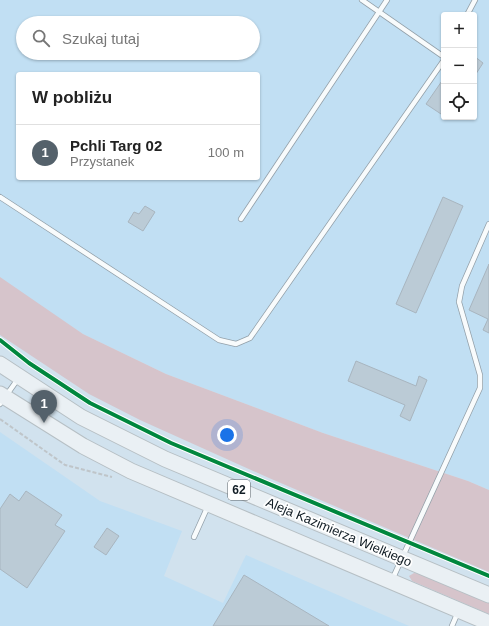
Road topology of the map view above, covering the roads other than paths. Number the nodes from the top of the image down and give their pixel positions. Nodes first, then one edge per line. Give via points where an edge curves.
1 (362, 0) edge
2 (387, 0) edge
3 (475, 0) edge
4 (379, 12) junction
5 (469, 12) edge
6 (441, 55) edge
7 (441, 64) edge
8 (0, 196) edge
9 (241, 220) dead end
10 (489, 224) edge
11 (0, 364) edge
12 (19, 377) junction
13 (2, 399) edge
14 (208, 505) junction
15 (194, 538) dead end
16 (402, 559) junction
17 (392, 582) junction
18 (489, 596) edge
19 (459, 610) junction
20 (489, 623) edge
21 (452, 626) edge

1 - 4 lane
2 - 4 lane
3 - 5 lane
4 - 6 lane
4 - 9 lane
7 - 8 lane via 250,338 236,344 219,340
10 - 16 lane via 462,286 459,302 480,375 480,388
11 - 12 main road, Aleja Kazimierza Wielkiego / 62
12 - 13 lane
12 - 16 main road, Aleja Kazimierza Wielkiego / 62 via 81,417 164,459
13 - 14 main road, Aleja Kazimierza Wielkiego / 62 via 131,471
14 - 15 lane
14 - 17 main road, Aleja Kazimierza Wielkiego / 62
16 - 17 lane
16 - 18 main road, Aleja Kazimierza Wielkiego / 62
17 - 19 main road, Aleja Kazimierza Wielkiego / 62
19 - 20 main road, Aleja Kazimierza Wielkiego / 62
19 - 21 lane

